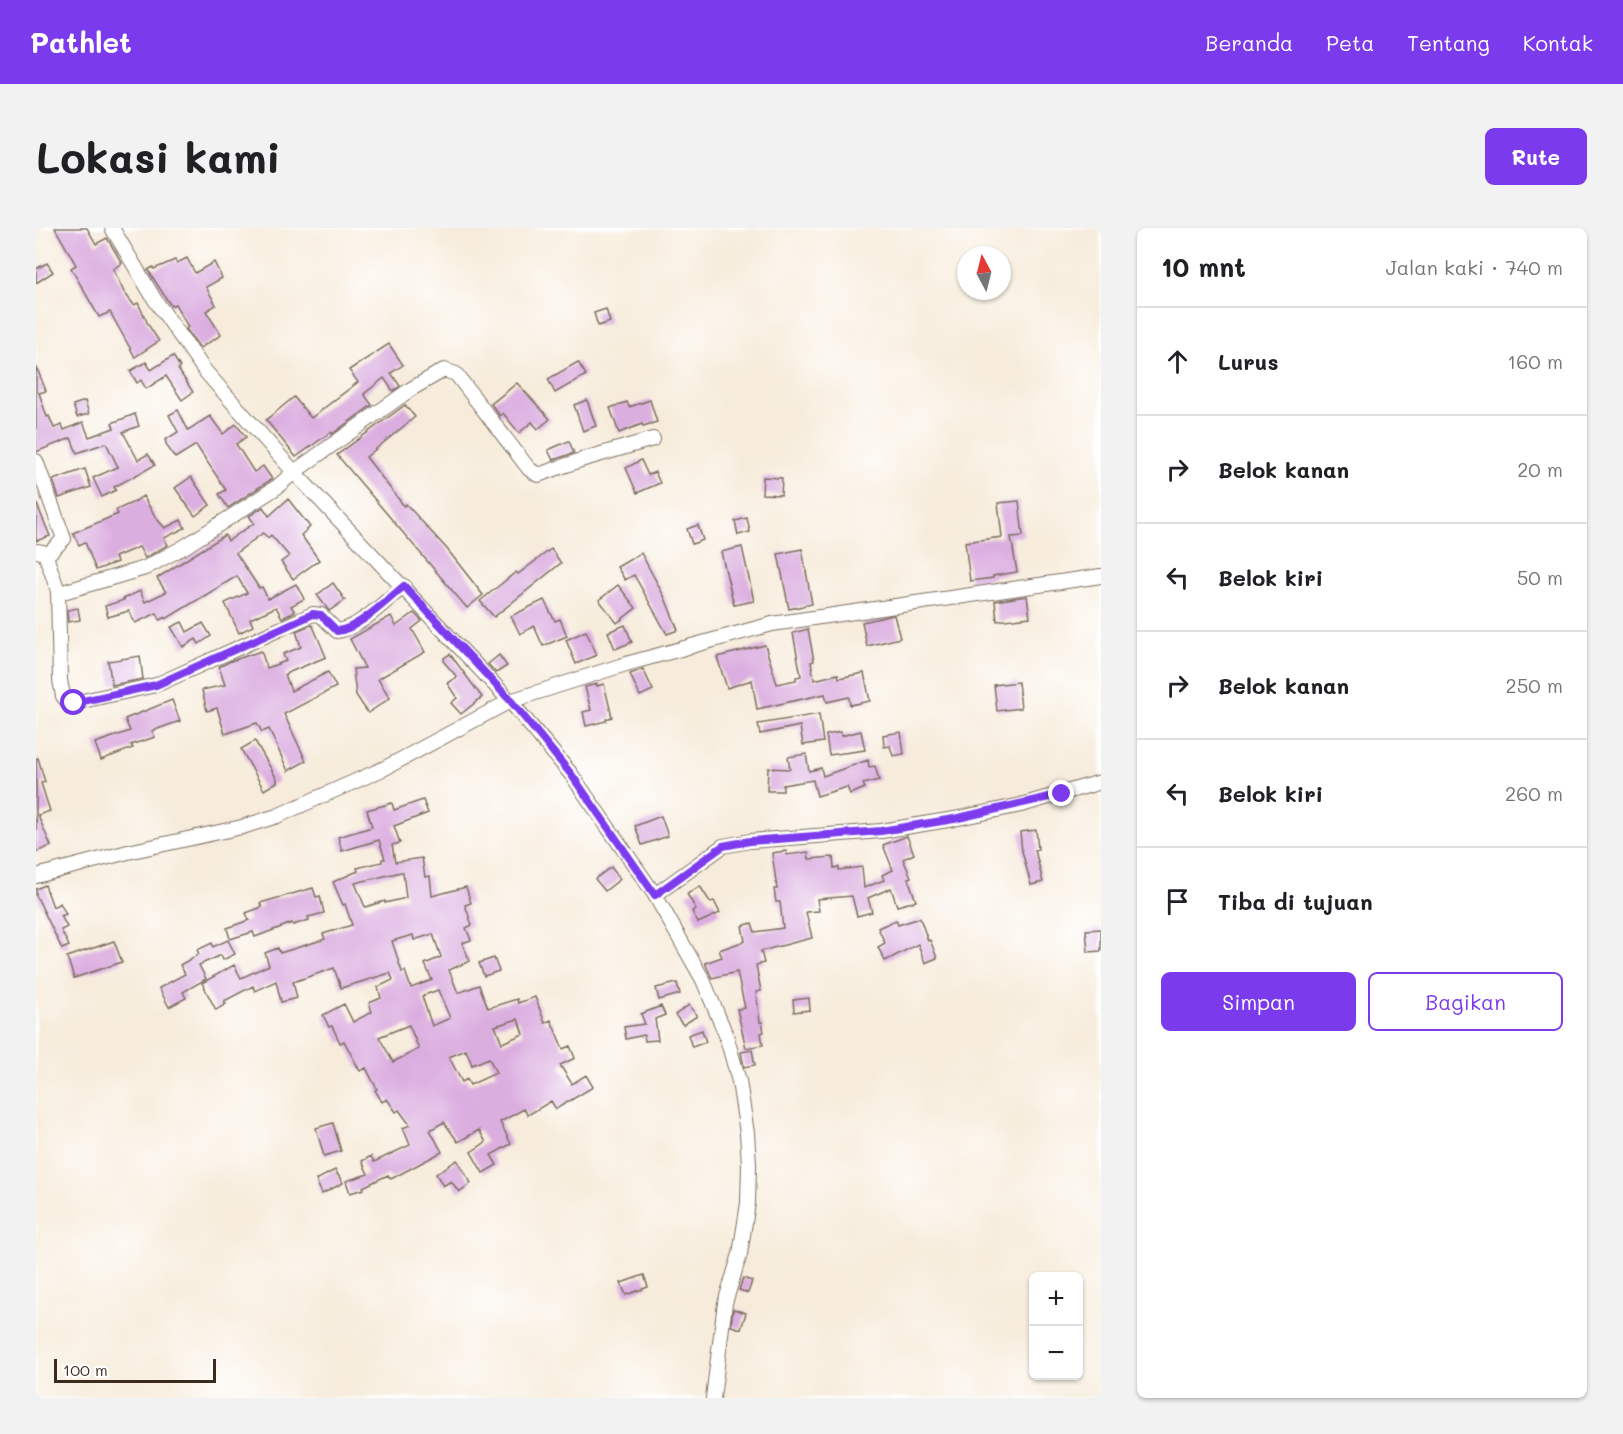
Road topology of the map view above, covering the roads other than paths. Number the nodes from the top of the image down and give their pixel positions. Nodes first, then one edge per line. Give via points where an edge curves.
1 (112, 228) edge
2 (653, 440) dead end
3 (36, 461) edge
4 (294, 472) junction
5 (41, 553) edge
6 (1101, 576) edge
7 (404, 586) junction
8 (58, 591) junction
9 (510, 700) junction
10 (1101, 782) edge
11 (36, 876) edge
12 (655, 895) junction
13 (713, 1398) edge

1 - 4 street via 185,345
2 - 4 street via 538,475 529,469 456,374 444,370
3 - 5 street via 64,539
4 - 7 street
4 - 8 street via 247,508 156,563
5 - 8 street
6 - 9 street via 772,624
7 - 8 street via 343,631 337,631 321,615 313,614 156,685 74,703 63,696 60,680
7 - 9 street
9 - 11 street via 385,768 277,816
9 - 12 street via 571,774
10 - 12 street via 954,819 881,831 723,846
12 - 13 street via 703,980 726,1035 739,1081 747,1133 748,1203 740,1254 725,1303

